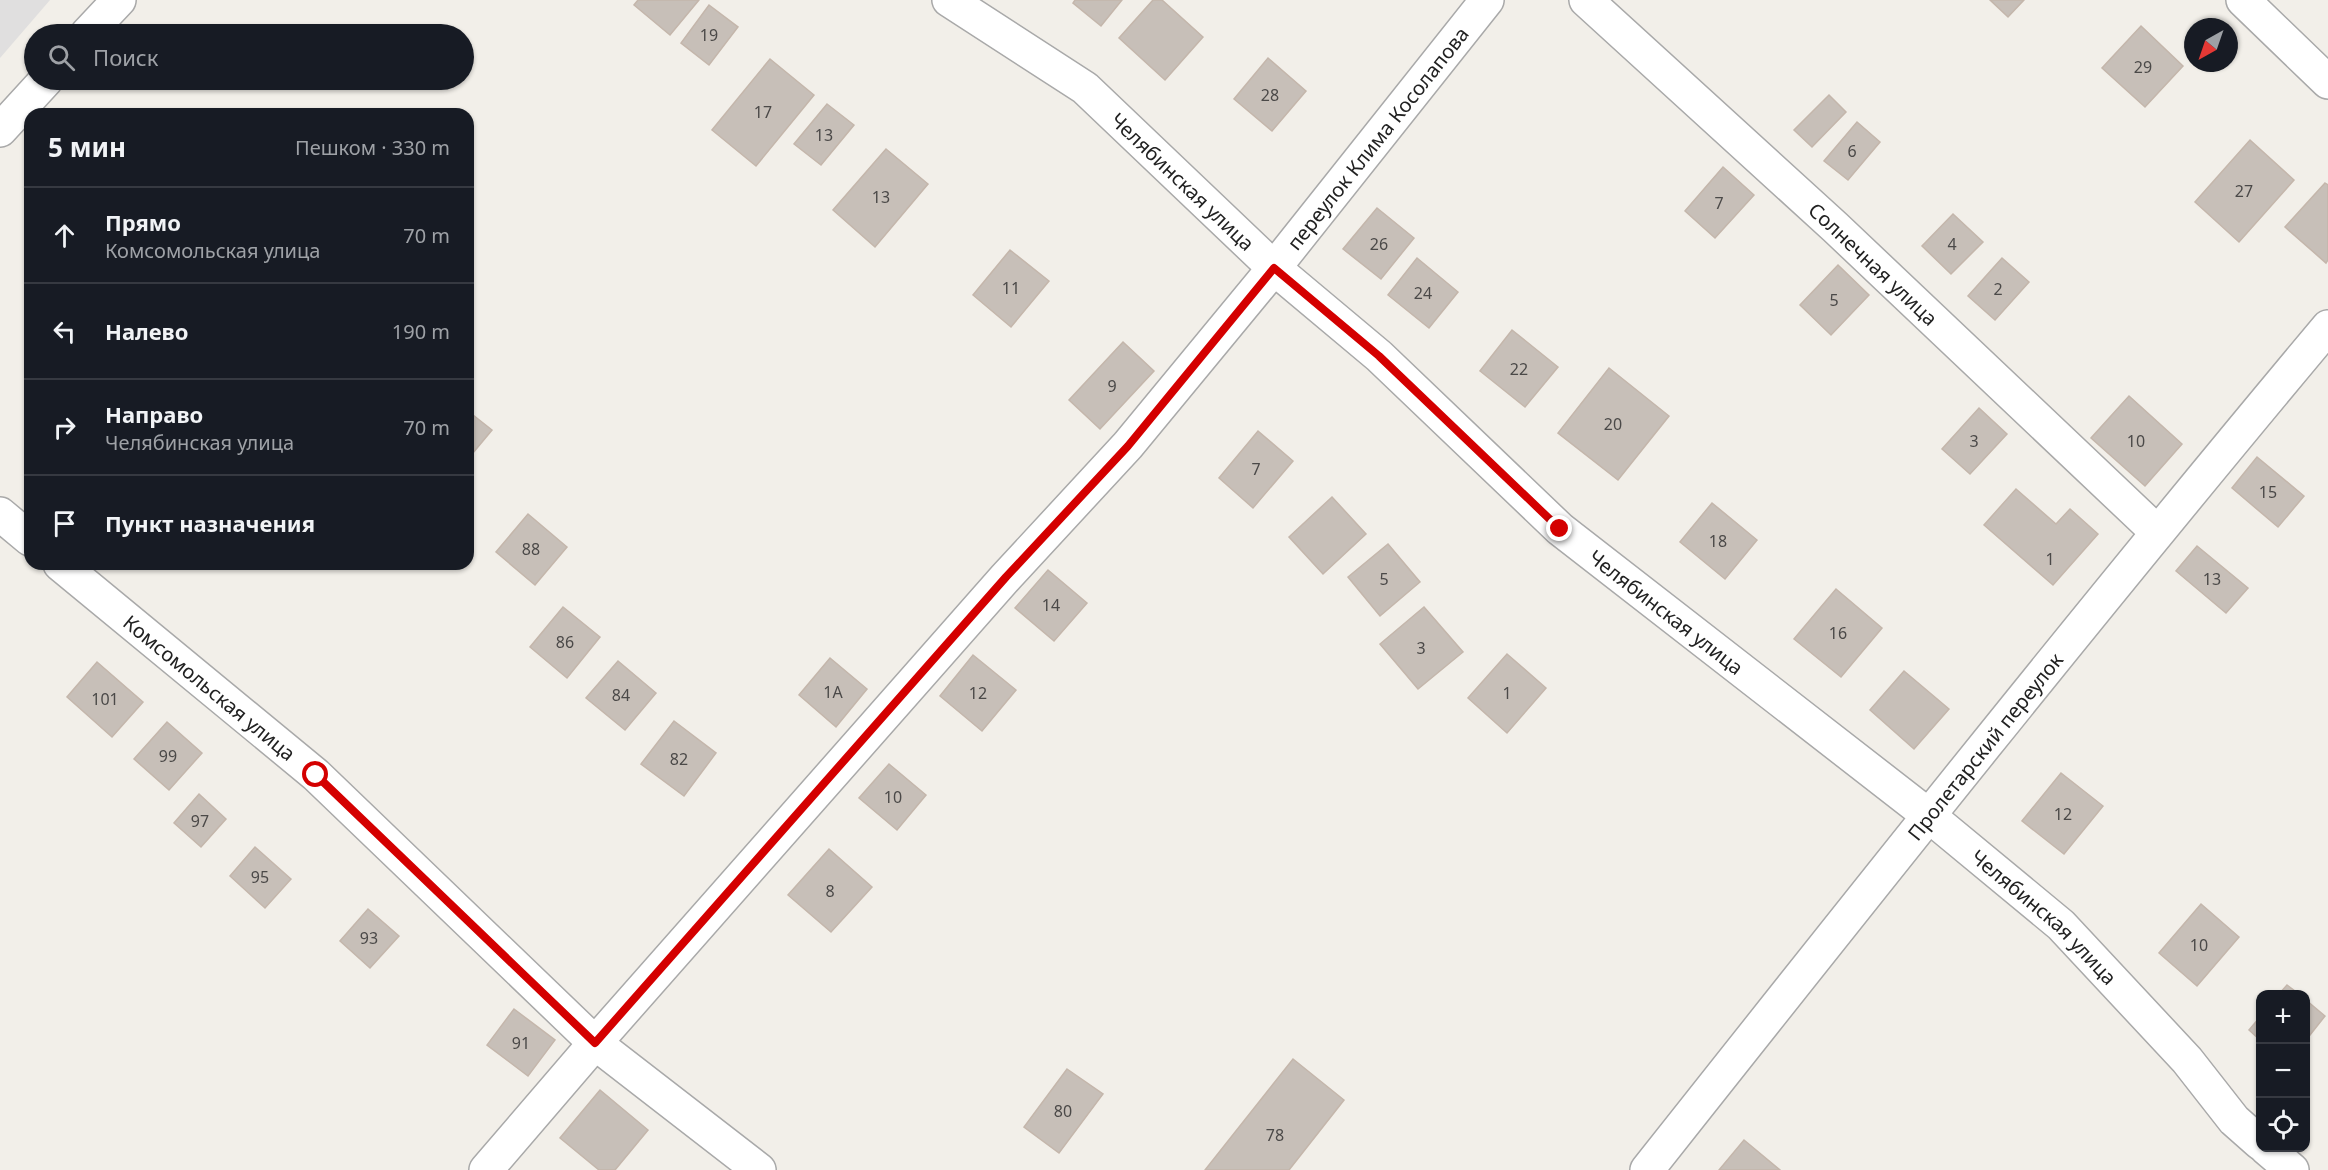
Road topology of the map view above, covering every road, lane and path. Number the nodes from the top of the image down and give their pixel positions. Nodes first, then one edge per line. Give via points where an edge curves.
1 (119, 0) edge
2 (949, 0) edge
3 (1487, 0) edge
4 (1586, 0) edge
5 (2243, 0) edge
6 (96, 24) edge
7 (2328, 82) edge
8 (37, 90) edge
9 (0, 130) edge
10 (1274, 268) junction
11 (2328, 327) edge
12 (0, 514) edge
13 (2157, 532) junction
14 (24, 534) edge
15 (67, 570) edge
16 (1928, 815) junction
17 (595, 1043) junction
18 (2256, 1139) edge
19 (2271, 1152) edge
20 (486, 1170) edge
21 (759, 1170) edge
22 (1647, 1170) edge
23 (2292, 1170) edge

1 - 6 street
2 - 10 street, Челябинская улица via 1085,88
3 - 10 street, переулок Клима Косолапова
4 - 13 street, Солнечная улица via 1835,227
5 - 7 street
8 - 9 street
10 - 16 street, Челябинская улица via 1379,356 1560,529
10 - 17 street, переулок Клима Косолапова via 1128,446 998,586
11 - 13 street, Пролетарский переулок
12 - 14 street
13 - 16 street, Пролетарский переулок
15 - 17 street, Комсомольская улица via 316,775
16 - 18 street, Челябинская улица via 2061,924 2187,1060 2234,1120
16 - 22 street, Пролетарский переулок
17 - 20 street, переулок Клима Косолапова
17 - 21 street, Комсомольская улица
19 - 23 street

